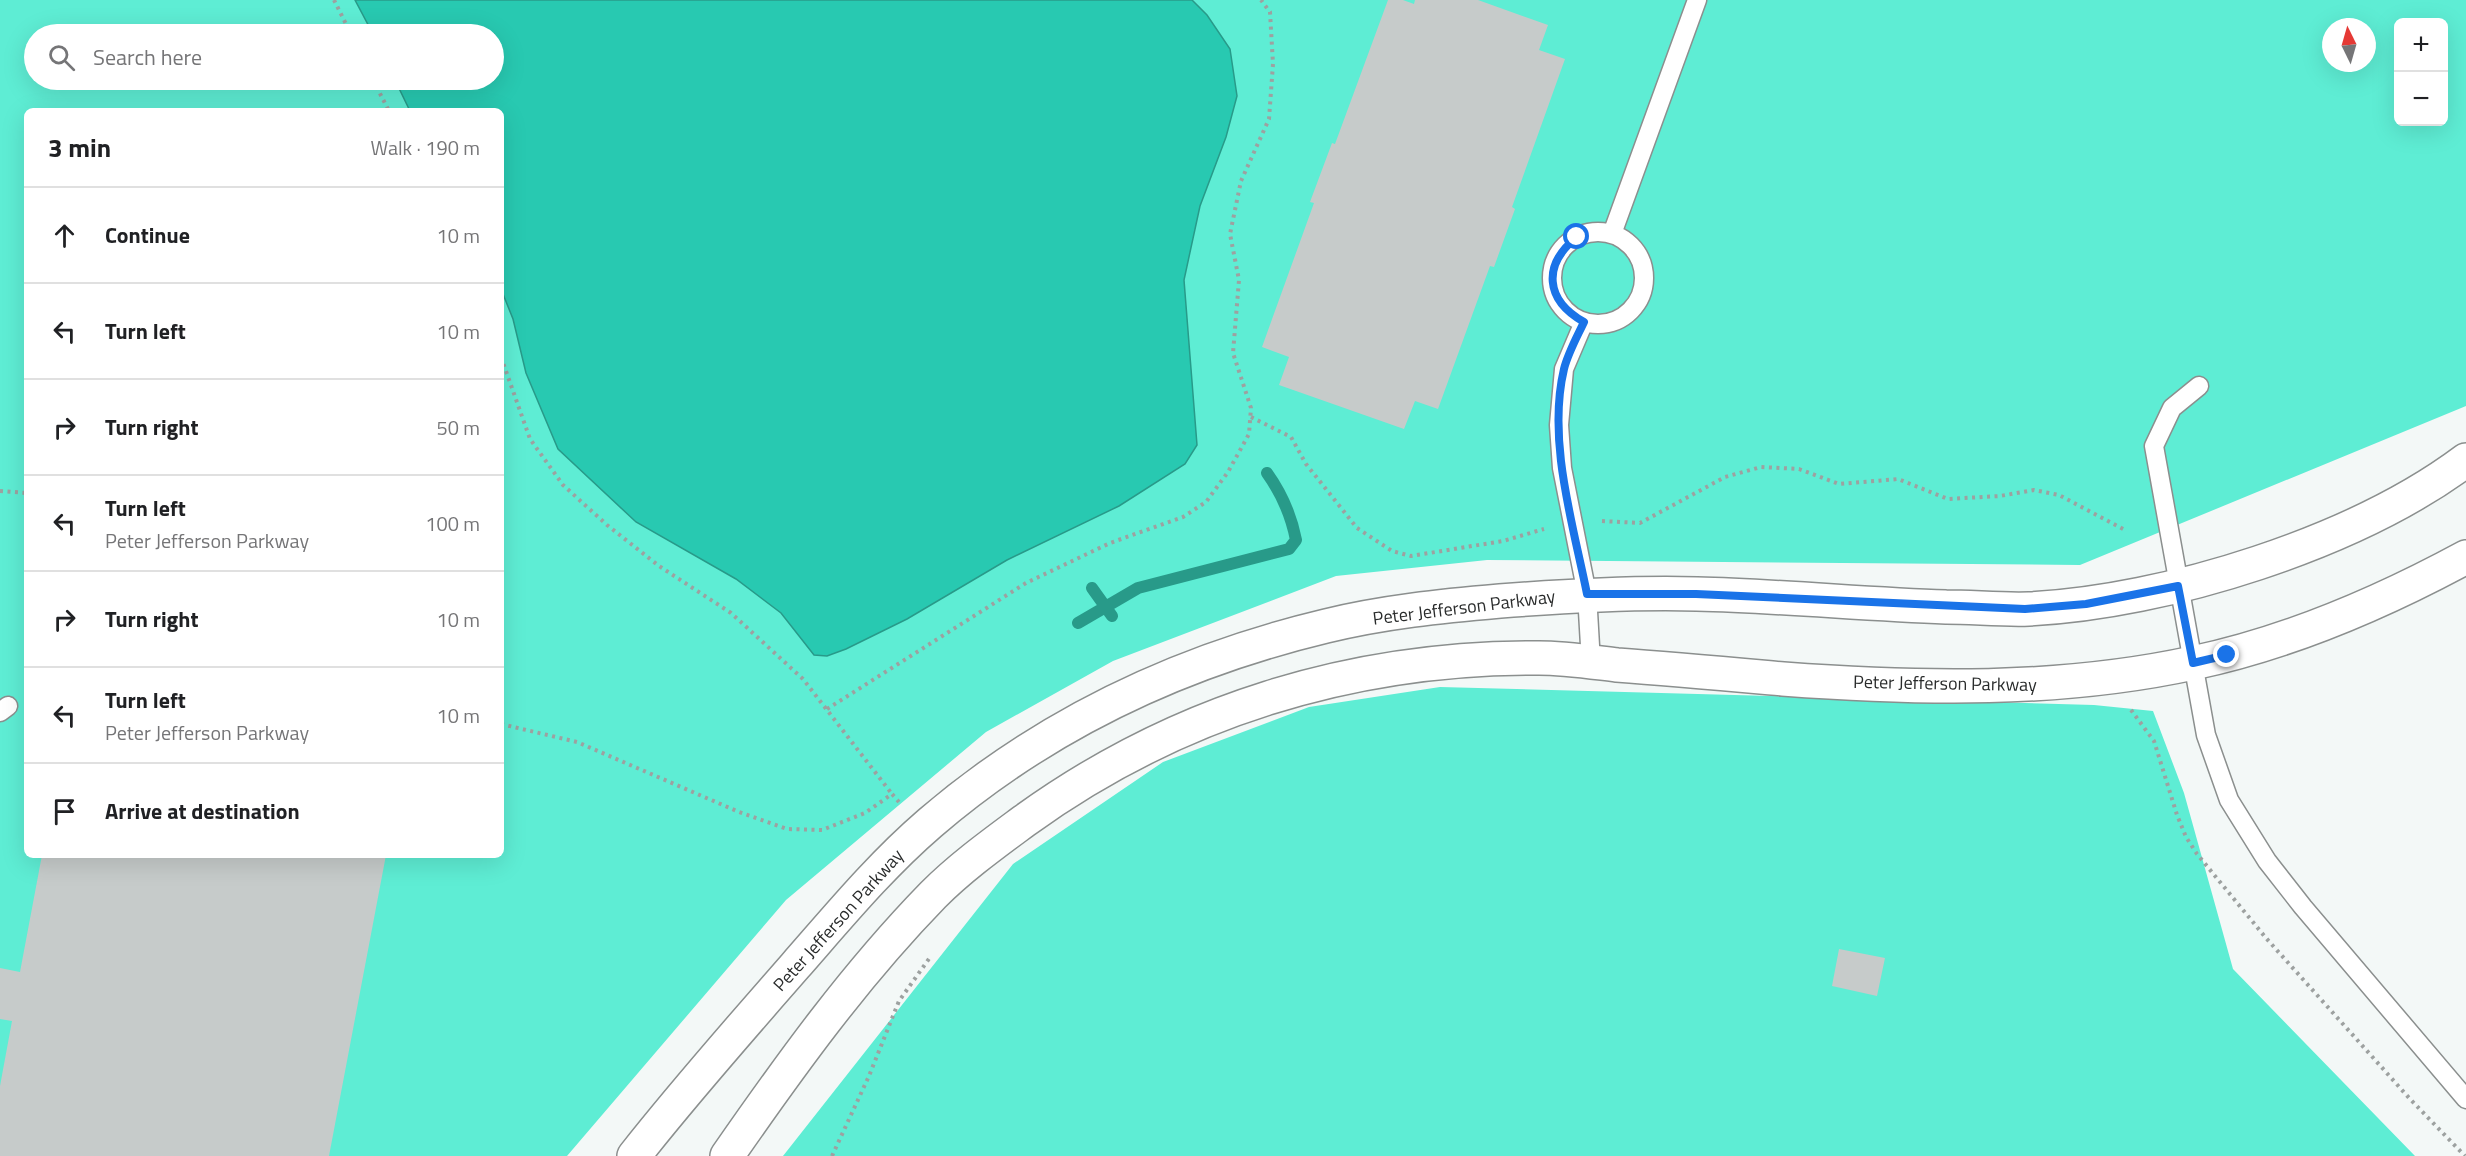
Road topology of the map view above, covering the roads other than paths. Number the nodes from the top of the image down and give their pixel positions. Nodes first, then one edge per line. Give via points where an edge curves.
1 (1697, 0) edge
2 (1612, 234) junction
3 (1584, 322) junction
4 (2199, 386) dead end
5 (2466, 460) edge
6 (2466, 557) edge
7 (2178, 586) junction
8 (1587, 594) junction
9 (1591, 663) junction
10 (2193, 663) junction
11 (2466, 1099) edge
12 (634, 1156) edge
13 (727, 1156) edge

1 - 2 lane
2 - 3 lane via 1594,232 1577,237 1554,264 1552,282 1557,299 1568,313
2 - 3 lane via 1628,243 1640,258 1642,292 1634,308 1620,319 1602,325
3 - 8 lane via 1564,369 1559,425 1562,468
4 - 7 lane via 2172,408 2154,446
5 - 7 street, Peter Jefferson Parkway via 2364,519 2314,541
6 - 10 street, Peter Jefferson Parkway via 2422,581 2321,625
7 - 8 street, Peter Jefferson Parkway via 2086,604 2025,609 1696,594
7 - 10 lane
8 - 9 lane
8 - 12 street, Peter Jefferson Parkway via 1430,608 1330,624 1238,649 1132,691 1050,736 988,776 872,878 681,1095
9 - 10 street, Peter Jefferson Parkway via 1941,686 2037,685
9 - 13 street, Peter Jefferson Parkway via 1543,658 1453,660 1322,682 1210,717 1146,745 1079,783 986,848 937,891 858,975
10 - 11 lane via 2206,735 2229,800 2260,851

